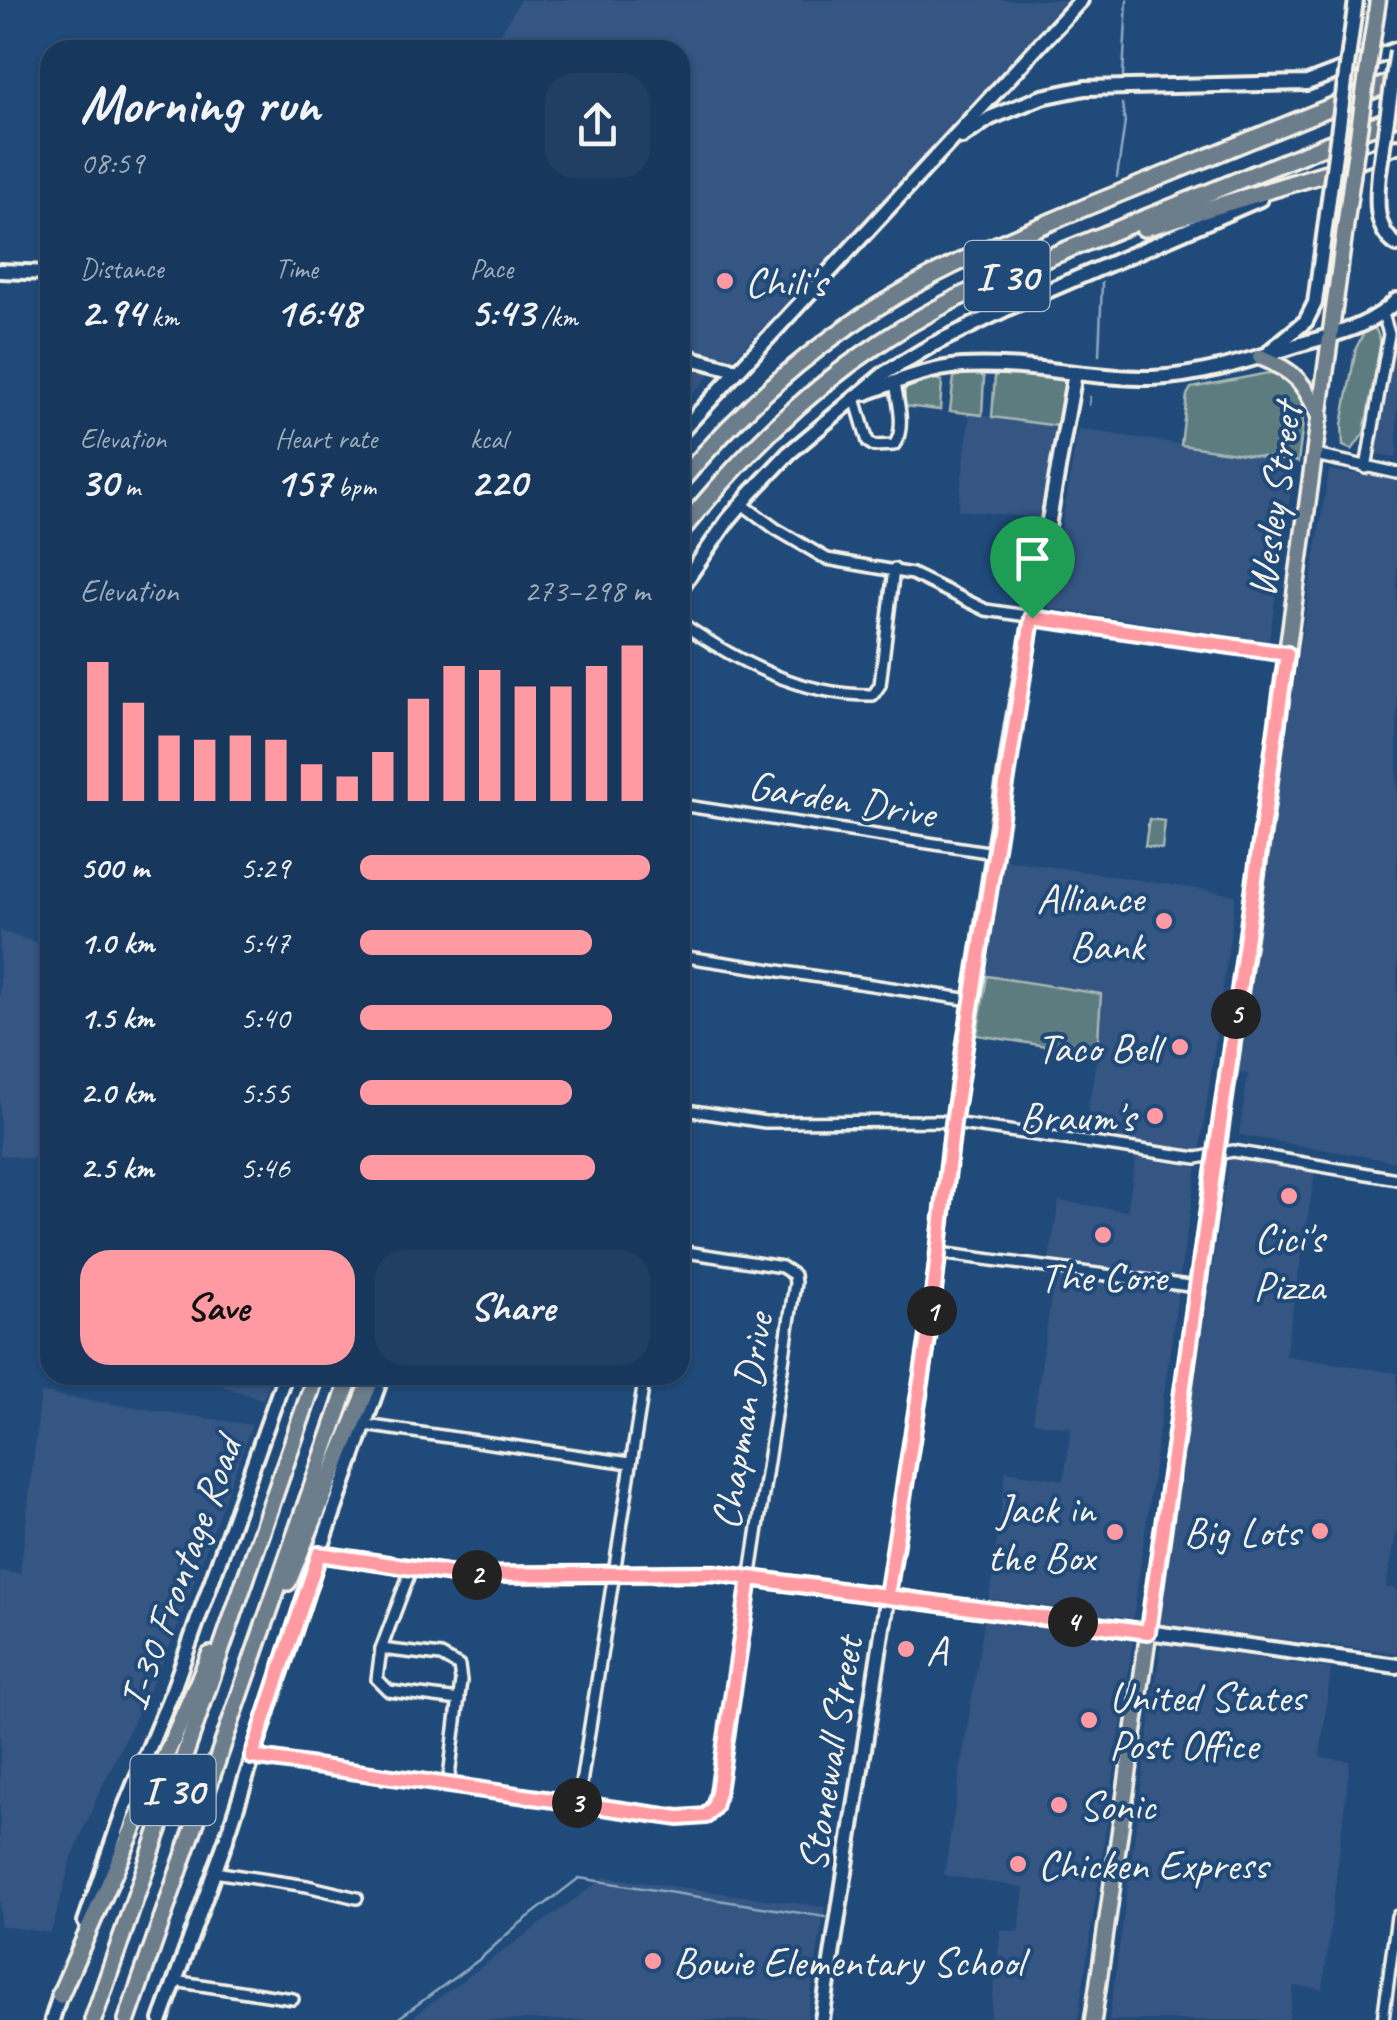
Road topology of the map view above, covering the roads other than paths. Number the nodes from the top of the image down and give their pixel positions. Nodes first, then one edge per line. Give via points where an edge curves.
1 (1081, 0) edge
2 (1356, 0) edge
3 (1378, 0) edge
4 (1397, 50) edge
5 (1397, 80) edge
6 (1397, 116) edge
7 (1397, 146) edge
8 (939, 152) junction
9 (1328, 178) junction
10 (1397, 244) edge
11 (1054, 255) junction
12 (0, 271) edge
13 (40, 272) edge
14 (1397, 300) edge
15 (1382, 314) junction
16 (1332, 336) junction
17 (1260, 356) junction
18 (690, 358) edge
19 (736, 370) junction
20 (1075, 372) junction
21 (895, 383) junction
22 (855, 398) junction
23 (1320, 418) junction
24 (690, 422) edge
25 (1315, 456) junction
26 (1366, 468) junction
27 (690, 470) edge
28 (1397, 473) edge
29 (742, 504) junction
30 (690, 520) edge
31 (894, 569) junction
32 (690, 575) edge
33 (1032, 618) junction
34 (690, 628) edge
35 (1287, 654) junction
36 (690, 807) edge
37 (994, 853) junction
38 (690, 958) edge
39 (971, 1000) junction
40 (690, 1111) edge
41 (953, 1123) junction
42 (1216, 1154) junction
43 (1397, 1179) edge
44 (690, 1252) edge
45 (939, 1252) junction
46 (1197, 1288) junction
47 (281, 1385) edge
48 (313, 1385) edge
49 (348, 1385) edge
50 (369, 1385) edge
51 (379, 1385) edge
52 (642, 1385) edge
53 (365, 1426) junction
54 (630, 1464) junction
55 (319, 1554) junction
56 (252, 1560) junction
57 (412, 1567) junction
58 (612, 1575) junction
59 (750, 1578) junction
60 (887, 1596) junction
61 (1148, 1632) junction
62 (382, 1650) junction
63 (1397, 1666) edge
64 (458, 1700) junction
65 (236, 1705) junction
66 (252, 1757) junction
67 (448, 1784) junction
68 (578, 1804) junction
69 (214, 1872) junction
70 (358, 1898) dead end
71 (1397, 1918) edge
72 (174, 1980) junction
73 (60, 1995) junction
74 (294, 2000) dead end
75 (52, 2020) edge
76 (93, 2020) edge
77 (127, 2020) edge
78 (160, 2020) edge
79 (822, 2020) edge
80 (1093, 2020) edge
81 (1383, 2020) edge

1 - 8 main road
2 - 9 main road, bridge
3 - 16 main road, Wesley Street, bridge
4 - 8 main road via 1308,83 1085,88 1042,97 990,118
4 - 10 main road, bridge via 1377,202 1381,226
5 - 27 highway, I 30 via 984,250 898,294 813,353 718,436
6 - 11 highway, I 30
7 - 9 main road
8 - 19 main road
9 - 11 highway
9 - 17 main road via 1315,303 1296,331
9 - 22 main road via 1228,212 1010,306 932,345
11 - 30 highway, I 30 via 950,301 842,369 753,446
12 - 13 main road
14 - 15 main road
15 - 16 main road
15 - 26 street via 1389,334
16 - 17 main road
16 - 23 main road, Wesley Street
17 - 20 main road via 1154,378
17 - 23 main road via 1296,374
18 - 19 main road
19 - 24 main road
20 - 21 main road via 1016,364 956,366
20 - 33 main road, Stonewall Street
21 - 22 main road
21 - 22 street via 900,438 894,445 868,442
22 - 29 main road via 789,453
23 - 25 main road, Wesley Street
25 - 26 street
25 - 35 main road, Wesley Street
26 - 28 street
29 - 31 street via 827,559
29 - 32 main road
31 - 33 street via 971,604
31 - 34 street via 880,685 873,695 782,680
33 - 35 street
33 - 37 main road, Stonewall Street
35 - 42 main road, Wesley Street
36 - 37 street, Garden Drive
37 - 39 main road, Stonewall Street
38 - 39 street
39 - 41 main road, Stonewall Street
40 - 41 street via 765,1122
41 - 42 street via 1196,1158
41 - 45 main road, Stonewall Street
42 - 43 street via 1232,1151
42 - 46 main road, Wesley Street
44 - 59 street, Chapman Drive via 770,1264 794,1275
45 - 46 street
45 - 60 main road, Stonewall Street
46 - 61 main road, Wesley Street
47 - 73 main road, I-30 Frontage Road
48 - 56 highway, I 30
49 - 65 highway, I 30
50 - 65 highway
51 - 53 main road
52 - 54 street
53 - 54 street
53 - 55 main road
54 - 58 street
55 - 57 main road
55 - 66 main road
56 - 73 highway
56 - 76 highway, I 30
57 - 58 main road via 460,1575
57 - 62 street
58 - 59 main road
58 - 68 street
59 - 60 main road
59 - 68 street, Chapman Drive via 711,1811 698,1819
60 - 61 main road
60 - 79 main road, Stonewall Street
61 - 63 main road
61 - 80 main road, Wesley Street
62 - 64 street via 454,1661 461,1670
62 - 64 street via 376,1674 384,1688
64 - 67 street
65 - 77 highway, I 30
66 - 67 street
66 - 69 main road
67 - 68 street
69 - 70 street
69 - 72 main road
71 - 81 street
72 - 74 street
72 - 78 main road
73 - 75 main road, I-30 Frontage Road

